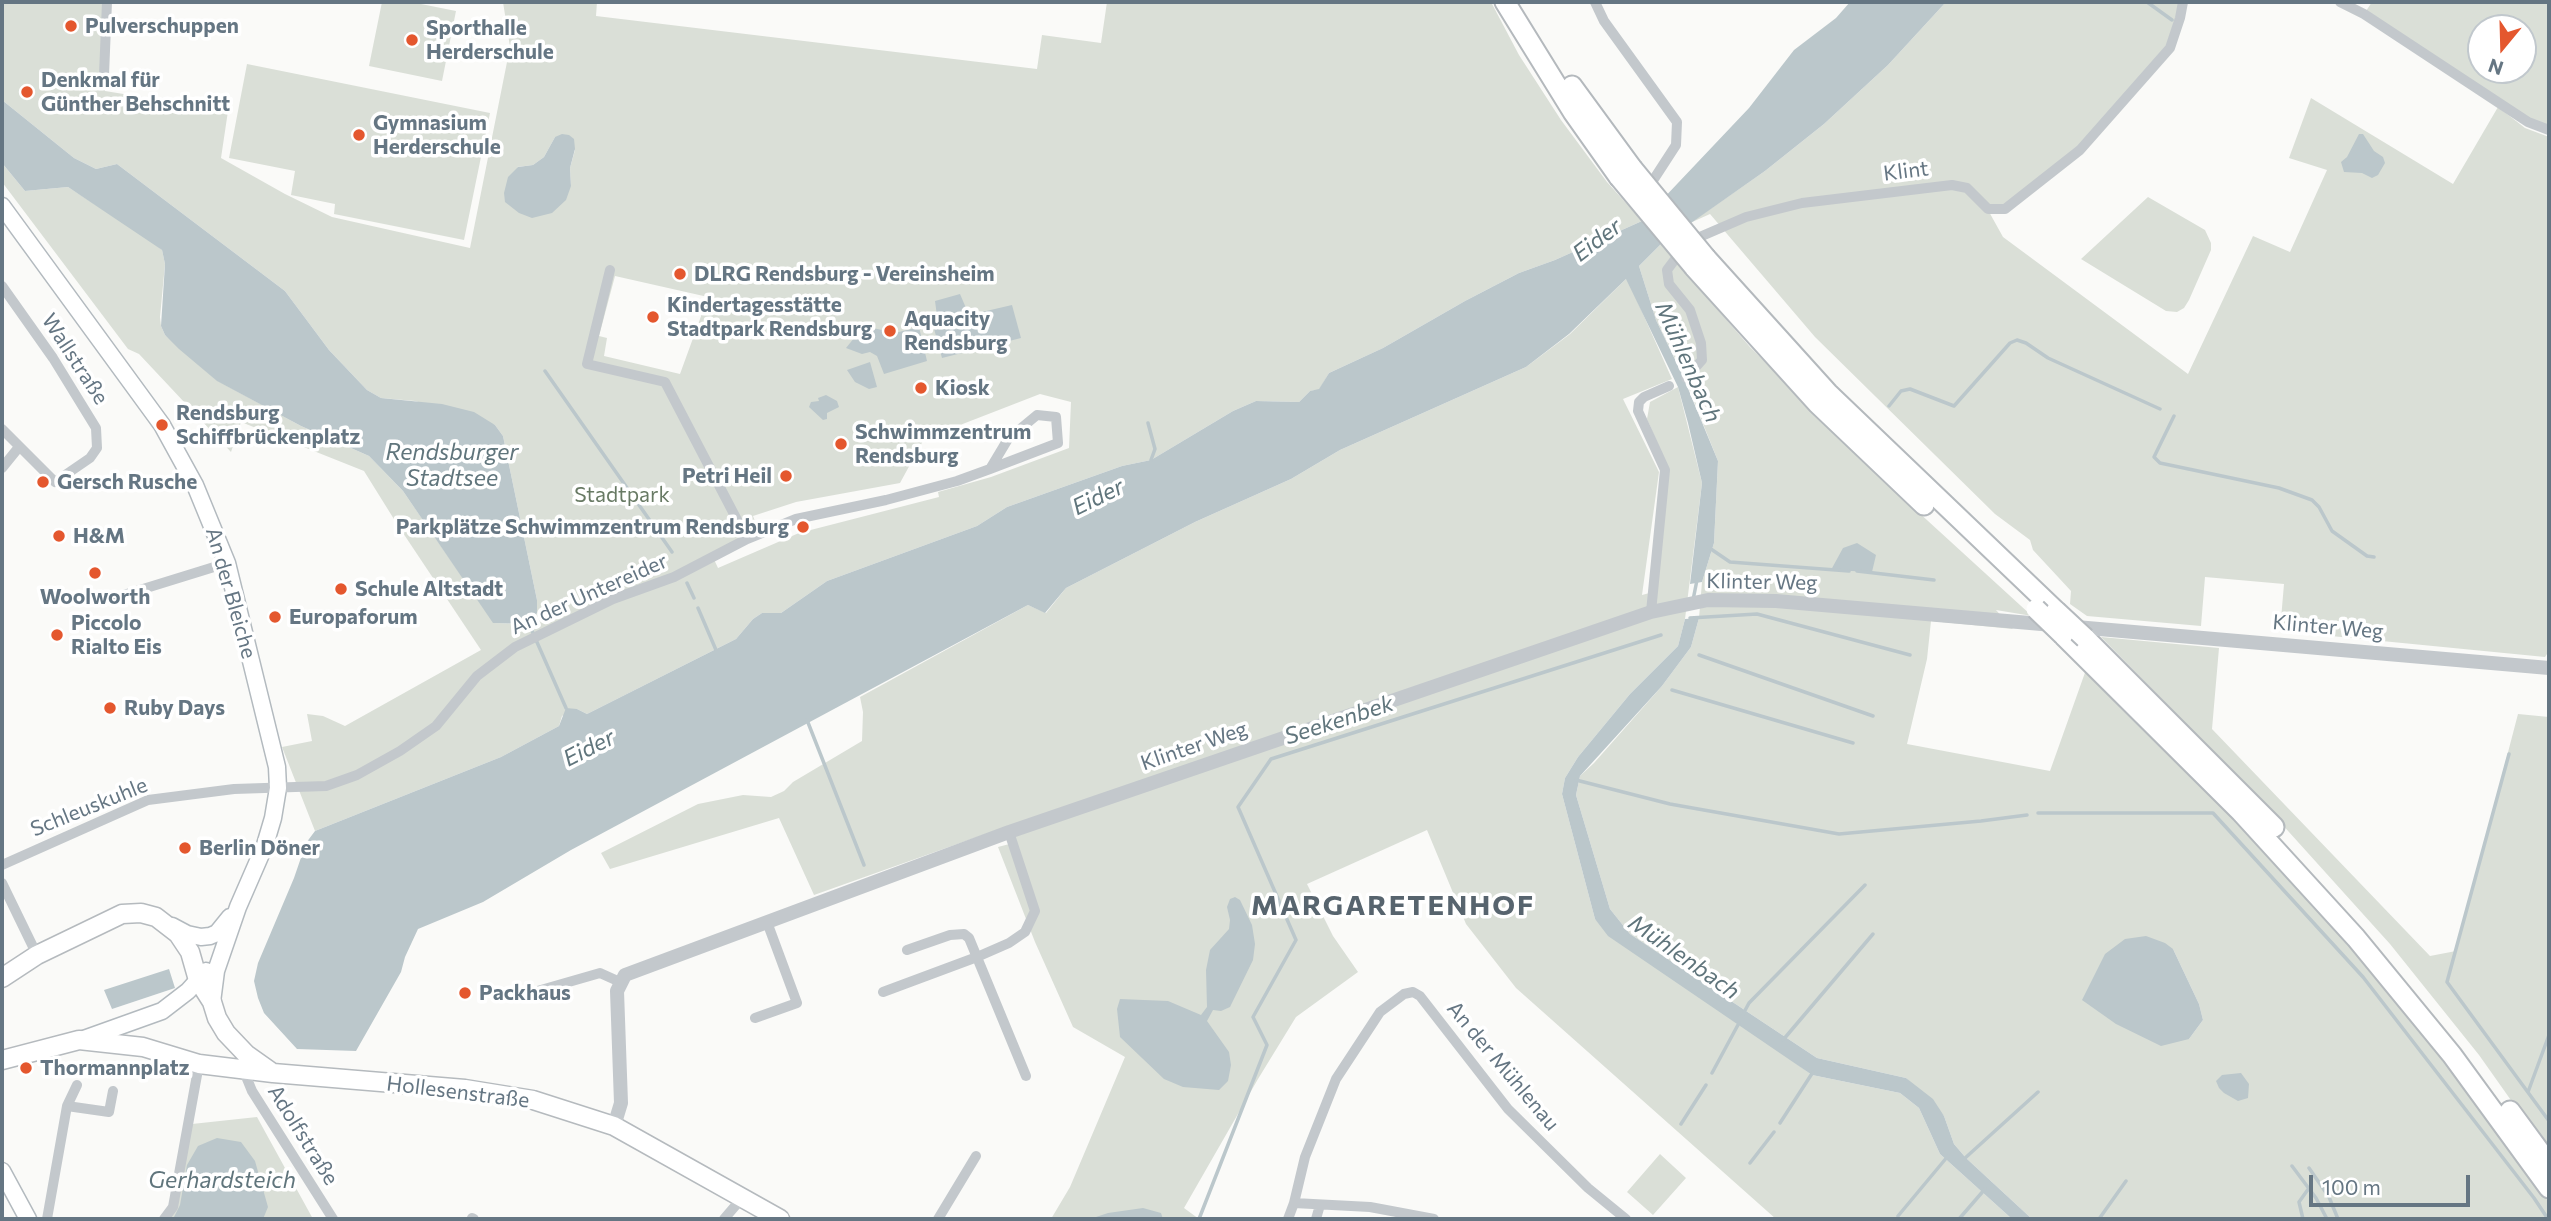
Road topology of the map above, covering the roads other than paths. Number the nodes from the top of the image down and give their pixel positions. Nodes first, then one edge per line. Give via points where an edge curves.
1 (107, 2) edge
2 (1505, 2) edge
3 (1520, 2) edge
4 (1595, 2) edge
5 (2183, 2) edge
6 (2340, 2) edge
7 (106, 85) dead end
8 (2549, 130) edge
9 (1626, 173) junction
10 (1627, 200) dead end
11 (2, 206) edge
12 (1700, 262) junction
13 (610, 270) dead end
14 (2, 286) edge
15 (1686, 378) dead end
16 (1669, 386) dead end
17 (2, 429) edge
18 (19, 447) junction
19 (2, 468) edge
20 (990, 469) junction
21 (747, 539) junction
22 (227, 564) junction
23 (101, 602) dead end
24 (1651, 612) junction
25 (2549, 668) edge
26 (278, 788) junction
27 (1009, 832) junction
28 (2, 865) edge
29 (2, 883) edge
30 (238, 907) junction
31 (156, 917) junction
32 (767, 922) junction
33 (908, 950) dead end
34 (37, 956) junction
35 (220, 957) junction
36 (977, 957) junction
37 (2, 978) edge
38 (198, 980) junction
39 (620, 982) junction
40 (534, 992) dead end
41 (883, 992) dead end
42 (212, 1002) junction
43 (755, 1018) dead end
44 (79, 1040) junction
45 (2, 1060) edge
46 (199, 1064) junction
47 (243, 1069) junction
48 (273, 1073) junction
49 (1026, 1076) dead end
50 (77, 1085) dead end
51 (113, 1091) dead end
52 (67, 1106) junction
53 (614, 1126) junction
54 (976, 1156) dead end
55 (2549, 1164) edge
56 (2, 1171) edge
57 (2549, 1188) edge
58 (742, 1198) junction
59 (1294, 1203) junction
60 (1320, 1205) junction
61 (28, 1219) edge
62 (47, 1219) edge
63 (164, 1219) edge
64 (333, 1219) edge
65 (724, 1219) edge
66 (780, 1219) edge
67 (938, 1219) edge
68 (1289, 1219) edge
69 (1316, 1219) edge
70 (1434, 1219) edge
71 (1625, 1219) edge

1 - 7 street
2 - 9 highway via 1573,112
3 - 9 highway
4 - 10 street via 1676,122 1676,145 1652,182
5 - 15 street, Klint via 2170,48 2080,150 2005,209 1988,209 1968,188 1952,185 1802,203 1746,217 1688,242 1667,270 1669,284 1690,310 1701,343 1702,360
6 - 8 street via 2528,122
9 - 12 highway, bridge
11 - 22 main road, An der Bleiche via 162,425 195,485
12 - 55 highway, bridge via 1828,393 2250,802 2365,929
12 - 57 highway, bridge via 1852,437 2036,609 2241,811 2356,938 2452,1055
13 - 21 street via 587,364 665,382
14 - 18 street, Wallstraße via 96,428 97,447 90,458 55,482
16 - 24 street via 1644,397 1638,411 1665,470
17 - 18 street
18 - 19 street
20 - 20 street, An der Untereider via 1058,443 1056,417 1037,415 1008,439
20 - 21 street, An der Untereider via 886,500 796,519
21 - 26 street, An der Untereider via 515,648 477,676 436,726 357,775 326,786
22 - 23 street
22 - 26 main road, An der Bleiche via 277,767
24 - 25 street, Klinter Weg via 1708,600 1776,601
24 - 27 street, Klinter Weg
26 - 28 street, Schleuskuhle via 148,800
26 - 30 main road, An der Bleiche via 265,845
27 - 32 street, Klinter Weg
27 - 36 street via 1034,911 1025,932
29 - 34 street
30 - 31 main road via 218,933 210,936 187,934
30 - 35 main road, An der Bleiche
31 - 34 main road via 121,914
31 - 38 main road via 178,934 190,952
32 - 39 street, Klinter Weg via 625,975
32 - 43 street via 797,1003
33 - 36 street via 957,933 969,937
34 - 37 main road
35 - 38 main road, An der Bleiche
35 - 42 main road
36 - 41 street
36 - 49 street
38 - 42 main road
38 - 44 main road via 162,1011
39 - 40 street via 600,973
39 - 53 street via 621,1103
42 - 48 main road via 226,1032
44 - 45 main road
44 - 46 main road, Hollesenstraße via 143,1047
46 - 47 main road, Hollesenstraße
46 - 63 street via 173,1208
47 - 48 main road, Hollesenstraße
47 - 64 street, Adolfstraße via 252,1091
48 - 53 main road, Hollesenstraße via 465,1089 533,1100
50 - 52 street
51 - 52 street via 109,1112
52 - 62 street
53 - 58 main road, Hollesenstraße
54 - 67 street
56 - 61 main road
58 - 65 street
58 - 66 main road, Hollesenstraße
59 - 60 street
59 - 68 street
59 - 71 street, An der Mühlenau via 1305,1157 1336,1079 1380,1012 1413,992 1508,1109
60 - 69 street
60 - 70 street via 1370,1207

